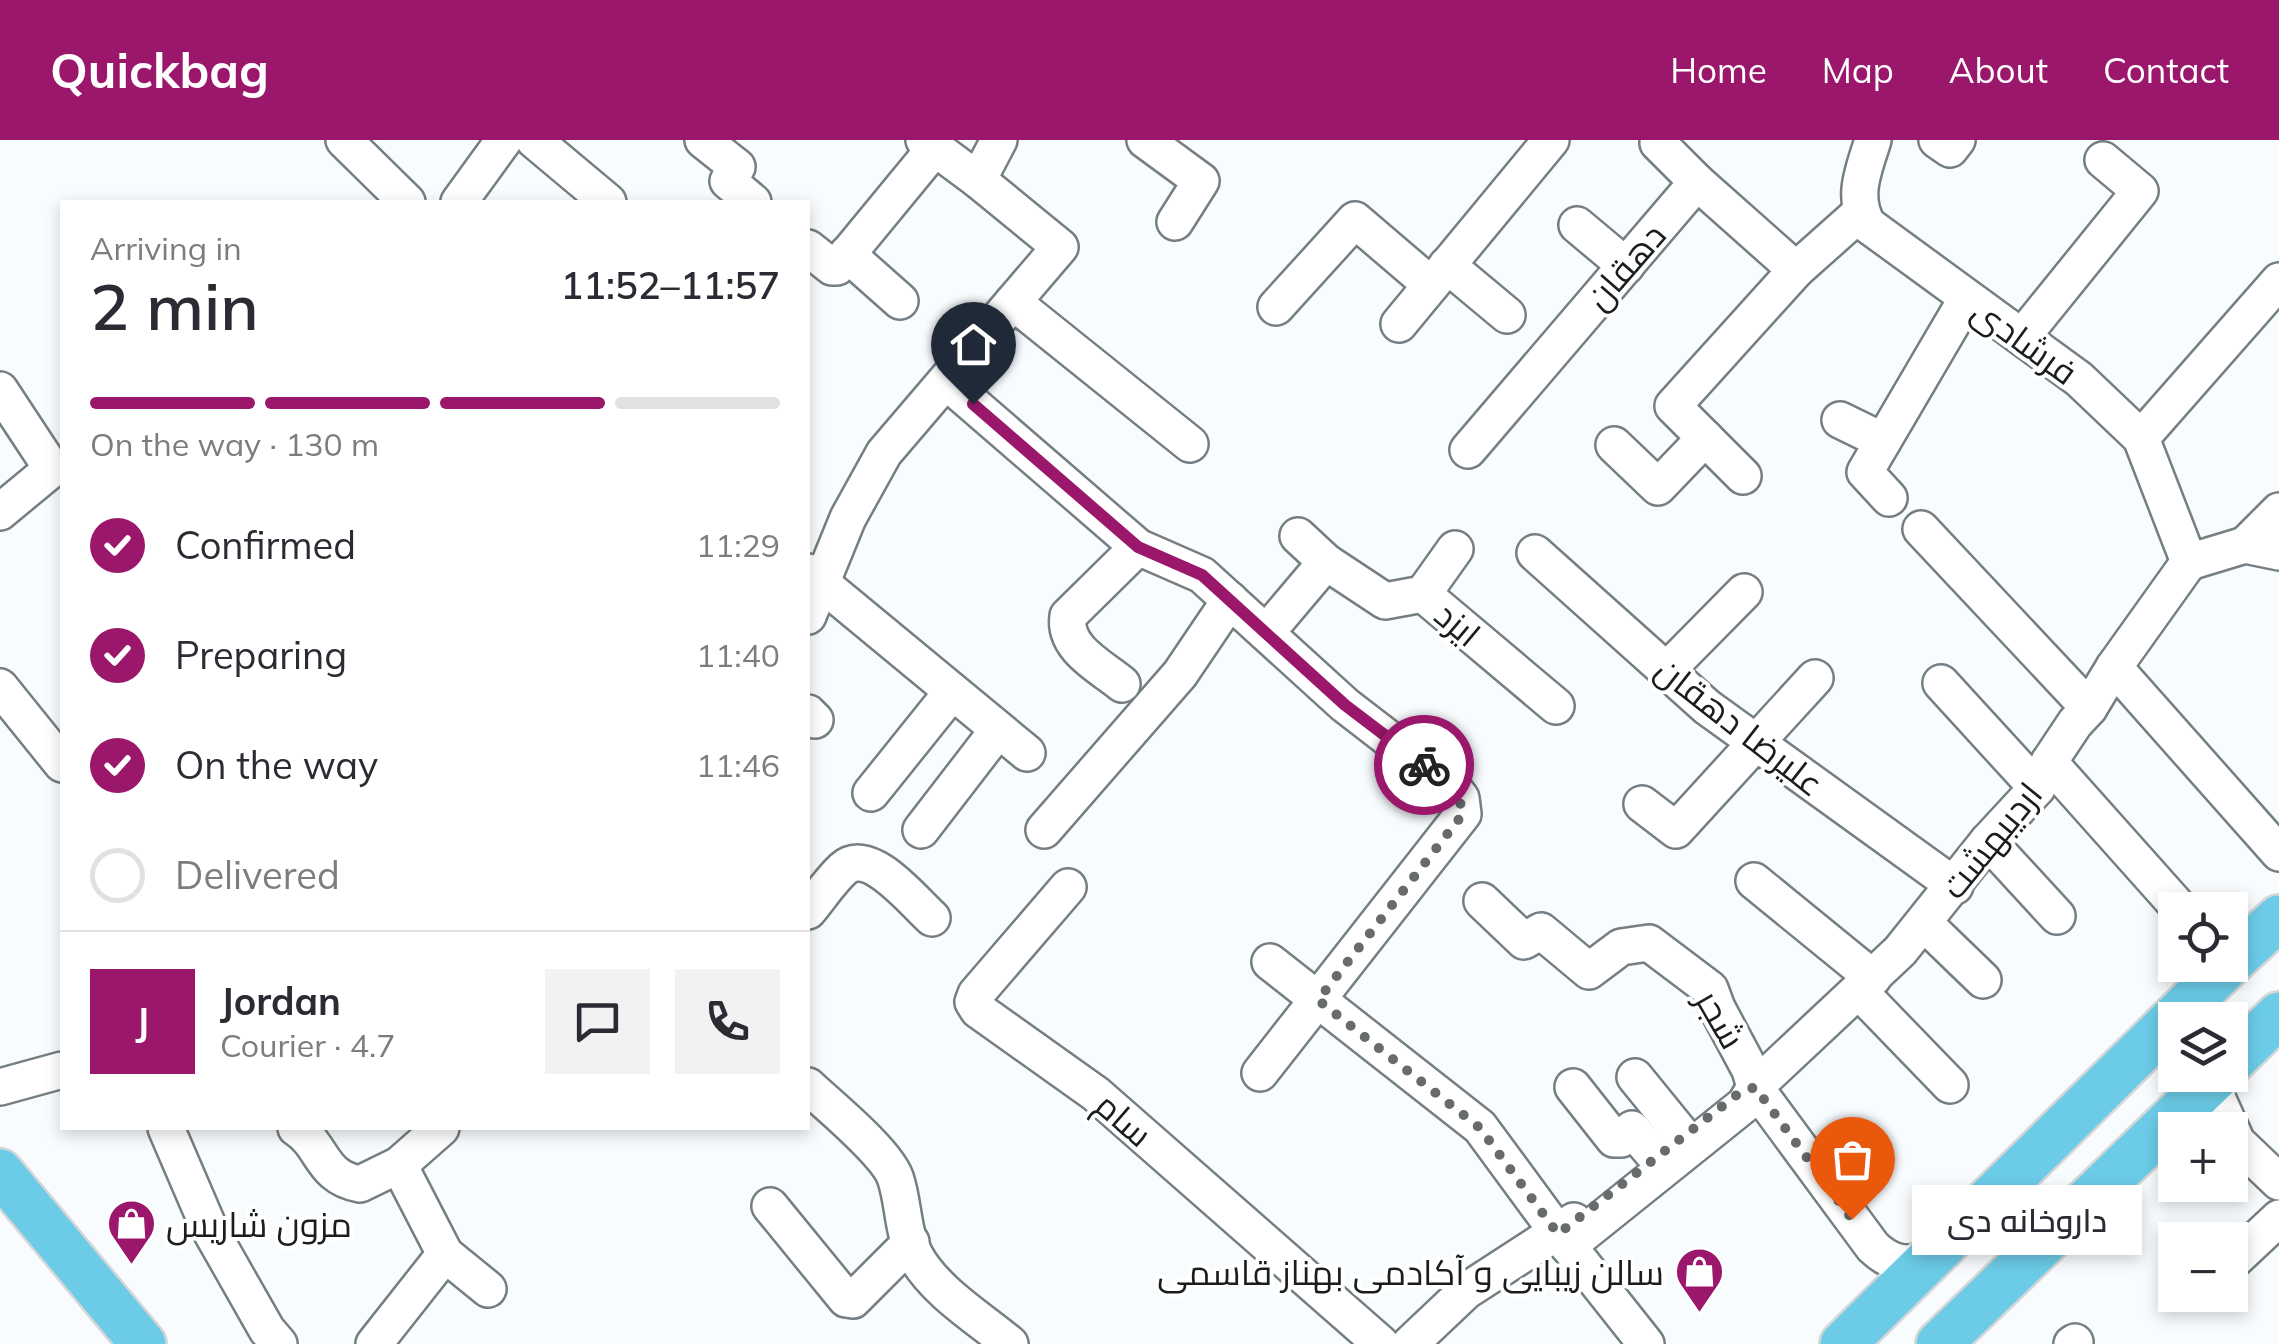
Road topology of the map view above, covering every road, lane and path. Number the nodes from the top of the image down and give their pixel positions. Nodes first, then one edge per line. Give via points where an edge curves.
1 (344, 140) edge
2 (504, 140) edge
3 (534, 140) edge
4 (703, 140) edge
5 (999, 140) edge
6 (1873, 140) edge
7 (1937, 140) edge
8 (1957, 140) edge
9 (1150, 141) edge
10 (1658, 143) dead end
11 (930, 144) edge
12 (1538, 144) edge
13 (2104, 160) dead end
14 (978, 180) junction
15 (1698, 182) junction
16 (405, 200) edge
17 (459, 200) edge
18 (606, 200) edge
19 (751, 200) edge
20 (1860, 213) junction
21 (1175, 222) dead end
22 (1577, 225) dead end
23 (810, 250) edge
24 (847, 254) junction
25 (1626, 266) junction
26 (1796, 270) junction
27 (1439, 275) junction
28 (2279, 282) edge
29 (1967, 298) junction
30 (900, 300) dead end
31 (1013, 302) junction
32 (1276, 308) dead end
33 (1508, 316) dead end
34 (1399, 324) dead end
35 (2022, 338) junction
36 (946, 380) junction
37 (0, 390) edge
38 (1840, 420) dead end
39 (1706, 438) junction
40 (2141, 438) junction
41 (1883, 441) junction
42 (1190, 444) dead end
43 (1614, 446) dead end
44 (1468, 450) dead end
45 (57, 474) edge
46 (1743, 476) dead end
47 (1888, 498) dead end
48 (2279, 511) edge
49 (0, 512) edge
50 (1922, 528) dead end
51 (1298, 536) dead end
52 (1138, 547) junction
53 (1455, 549) dead end
54 (2262, 549) edge
55 (1535, 553) dead end
56 (1326, 562) junction
57 (2189, 562) junction
58 (812, 591) edge
59 (1744, 592) dead end
60 (1423, 594) junction
61 (1230, 600) junction
62 (1266, 634) junction
63 (2114, 666) junction
64 (1666, 671) junction
65 (1815, 678) dead end
66 (1941, 683) dead end
67 (1122, 684) dead end
68 (0, 687) edge
69 (952, 692) junction
70 (1556, 706) dead end
71 (2088, 708) junction
72 (998, 730) junction
73 (1755, 742) junction
74 (1027, 754) dead end
75 (60, 762) edge
76 (2043, 775) junction
77 (871, 793) dead end
78 (1642, 804) dead end
79 (921, 830) dead end
80 (1044, 830) dead end
81 (1988, 841) junction
82 (2279, 853) edge
83 (1754, 881) dead end
84 (1955, 886) junction
85 (1068, 887) dead end
86 (2163, 892) edge
87 (1482, 901) dead end
88 (810, 909) edge
89 (2057, 916) dead end
90 (932, 918) dead end
91 (2279, 918) edge
92 (1924, 923) junction
93 (2248, 947) edge
94 (1270, 962) dead end
95 (1983, 980) dead end
96 (2211, 982) edge
97 (1866, 984) junction
98 (1318, 1000) junction
99 (2279, 1016) edge
100 (2248, 1045) edge
101 (60, 1071) edge
102 (1260, 1073) dead end
103 (1634, 1077) dead end
104 (0, 1086) edge
105 (1950, 1086) dead end
106 (1572, 1087) dead end
107 (1755, 1087) junction
108 (810, 1088) edge
109 (2199, 1092) edge
110 (2224, 1092) edge
111 (167, 1130) edge
112 (299, 1130) edge
113 (440, 1130) edge
114 (1669, 1146) junction
115 (399, 1164) junction
116 (0, 1172) edge
117 (2279, 1182) edge
118 (770, 1206) dead end
119 (2279, 1218) edge
120 (1563, 1240) junction
121 (911, 1242) junction
122 (2248, 1247) edge
123 (445, 1254) junction
124 (1926, 1260) junction
125 (488, 1289) dead end
126 (1406, 1343) edge
127 (1941, 1343) edge
128 (143, 1344) edge
129 (279, 1344) edge
130 (374, 1344) edge
131 (1010, 1344) edge
132 (1646, 1344) edge
133 (1843, 1344) edge

1 - 16 street
2 - 17 street
3 - 18 street
4 - 19 street via 737,167 728,180
5 - 14 street
6 - 20 street via 1859,185
7 - 8 street via 1950,149
9 - 21 street via 1202,181
10 - 15 street
11 - 14 street
11 - 24 street
12 - 27 street
13 - 35 street via 2140,191
14 - 31 street via 1060,247
15 - 25 street, دهقان
15 - 26 street
20 - 26 street
20 - 29 street, فرشادی
22 - 25 street
23 - 24 street via 832,267
24 - 30 street
25 - 44 street, دهقان
26 - 39 street via 1673,406
27 - 32 street via 1355,220
27 - 33 street
27 - 34 street
28 - 40 street
29 - 35 street, فرشادی
29 - 41 street
31 - 36 street
31 - 42 street
35 - 40 street, فرشادی via 2079,379
36 - 52 street
36 - 58 street via 884,453
37 - 45 street
38 - 41 street
39 - 43 street via 1658,487
39 - 46 street
40 - 57 street, فرشادی
41 - 47 street via 1865,472
45 - 49 street
48 - 54 street
50 - 71 street
51 - 56 street, ایزد
52 - 61 street via 1202,575
52 - 67 street via 1068,616 1066,629 1072,642
53 - 60 street
54 - 57 street
55 - 64 street, علیرضا دهقان
56 - 60 street, ایزد via 1385,601
56 - 62 street
57 - 63 street, اردیبهشت
58 - 69 street
59 - 64 street
60 - 70 street, ایزد
61 - 62 street
61 - 80 street via 1180,674
62 - 98 street via 1461,798 1463,814
63 - 71 street, اردیبهشت
63 - 82 street
64 - 73 street, علیرضا دهقان
65 - 73 street
66 - 76 street
68 - 75 street
69 - 72 street
69 - 77 street
71 - 76 street, اردیبهشت
72 - 74 street
72 - 79 street
73 - 78 street via 1676,830
73 - 84 street, علیرضا دهقان
76 - 81 street, اردیبهشت
76 - 86 street
81 - 84 street, اردیبهشت
81 - 89 street
83 - 97 street
84 - 92 street, اردیبهشت
85 - 126 street, سام via 976,994 978,1010 1096,1094
87 - 107 street, شجر via 1524,941 1541,931 1588,971 1621,947 1652,944 1710,988
88 - 90 street via 846,865 862,862 876,866
91 - 93 main road
92 - 95 street
92 - 97 street, اردیبهشت
94 - 98 street
96 - 124 main road
97 - 105 street
97 - 107 street, اردیبهشت
98 - 102 street
98 - 120 street via 1480,1128
99 - 100 main road
101 - 104 street
103 - 114 street
106 - 114 street via 1614,1140 1632,1130
107 - 114 street, اردیبهشت
107 - 120 street, اردیبهشت via 1745,1104
107 - 124 street via 1873,1247 1898,1263
108 - 121 street via 896,1177
109 - 127 main road
110 - 117 street via 2238,1142
111 - 129 street via 210,1228
112 - 115 street via 325,1166 354,1184
113 - 115 street
114 - 120 street, اردیبهشت
115 - 123 street
116 - 128 main road
118 - 121 street via 846,1299
119 - 122 street
120 - 126 street via 1466,1291
120 - 132 street
121 - 131 street via 941,1286
123 - 125 street
123 - 130 street
124 - 133 main road

